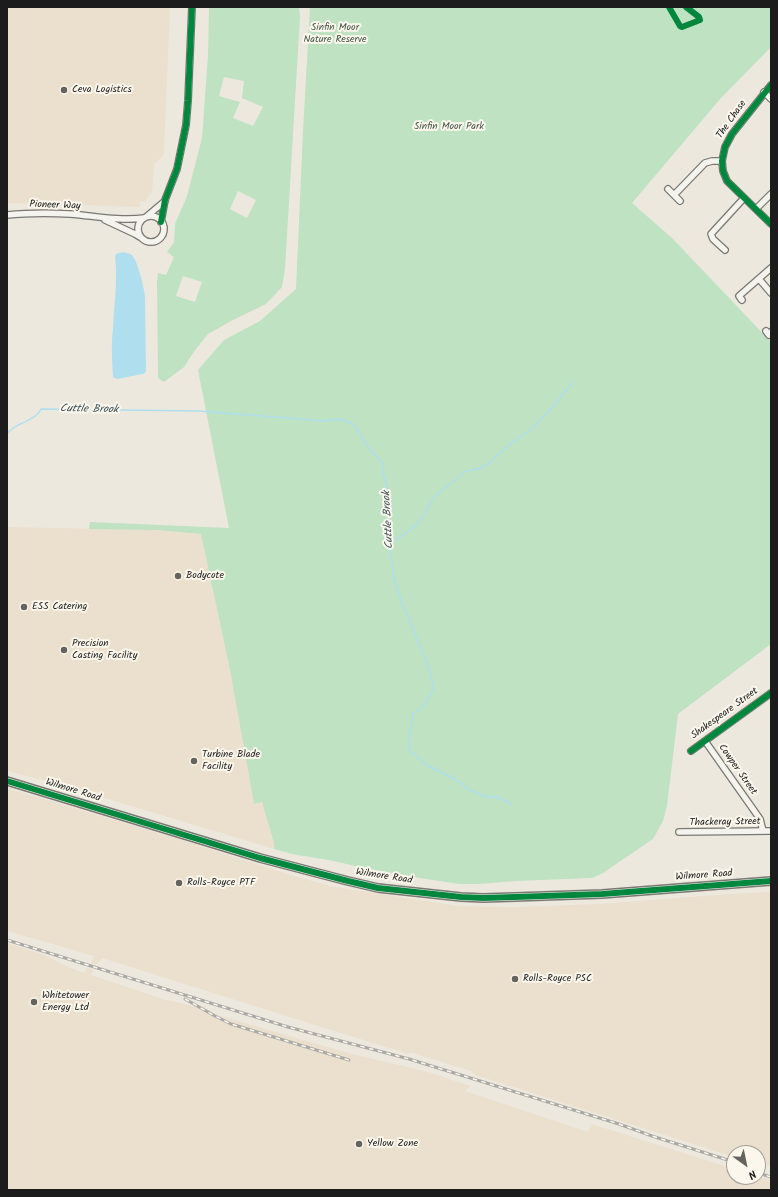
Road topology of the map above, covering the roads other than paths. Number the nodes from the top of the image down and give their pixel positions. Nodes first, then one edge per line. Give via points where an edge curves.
1 (192, 7) edge
2 (771, 84) edge
3 (764, 92) junction
4 (771, 99) edge
5 (722, 161) junction
6 (668, 189) dead end
7 (771, 194) edge
8 (674, 195) junction
9 (744, 198) junction
10 (165, 200) junction
11 (680, 201) dead end
12 (756, 210) junction
13 (7, 215) edge
14 (103, 218) junction
15 (145, 218) junction
16 (161, 222) junction
17 (771, 224) edge
18 (142, 238) junction
19 (725, 250) dead end
20 (771, 268) edge
21 (759, 279) junction
22 (771, 293) edge
23 (742, 300) dead end
24 (771, 693) edge
25 (705, 741) junction
26 (691, 751) dead end
27 (7, 781) edge
28 (763, 831) junction
29 (771, 831) edge
30 (679, 832) dead end
31 (771, 881) edge

1 - 10 street via 186,125 176,169
2 - 3 street, The Chase
3 - 4 street
3 - 5 street, The Chase via 732,134 725,147
5 - 8 street via 706,163
5 - 9 street via 727,181
6 - 8 street
7 - 12 street
8 - 11 street
9 - 12 street
9 - 19 street via 711,234
10 - 15 street
10 - 16 street
12 - 17 street
13 - 14 street, Pioneer Way via 55,214
14 - 15 street, Pioneer Way
14 - 18 street, Pioneer Way
15 - 16 street via 153,217
15 - 18 street via 138,226 138,233
16 - 18 street via 163,232 160,238 154,242
20 - 21 street
21 - 22 street
21 - 23 street via 739,296
24 - 25 street, Shakespeare Street
25 - 26 street, Shakespeare Street
25 - 28 street, Cowper Street via 760,819
27 - 31 street, Wilmore Road via 260,858 378,888 461,897 515,898
28 - 29 street, Thackeray Street
28 - 30 street, Thackeray Street

